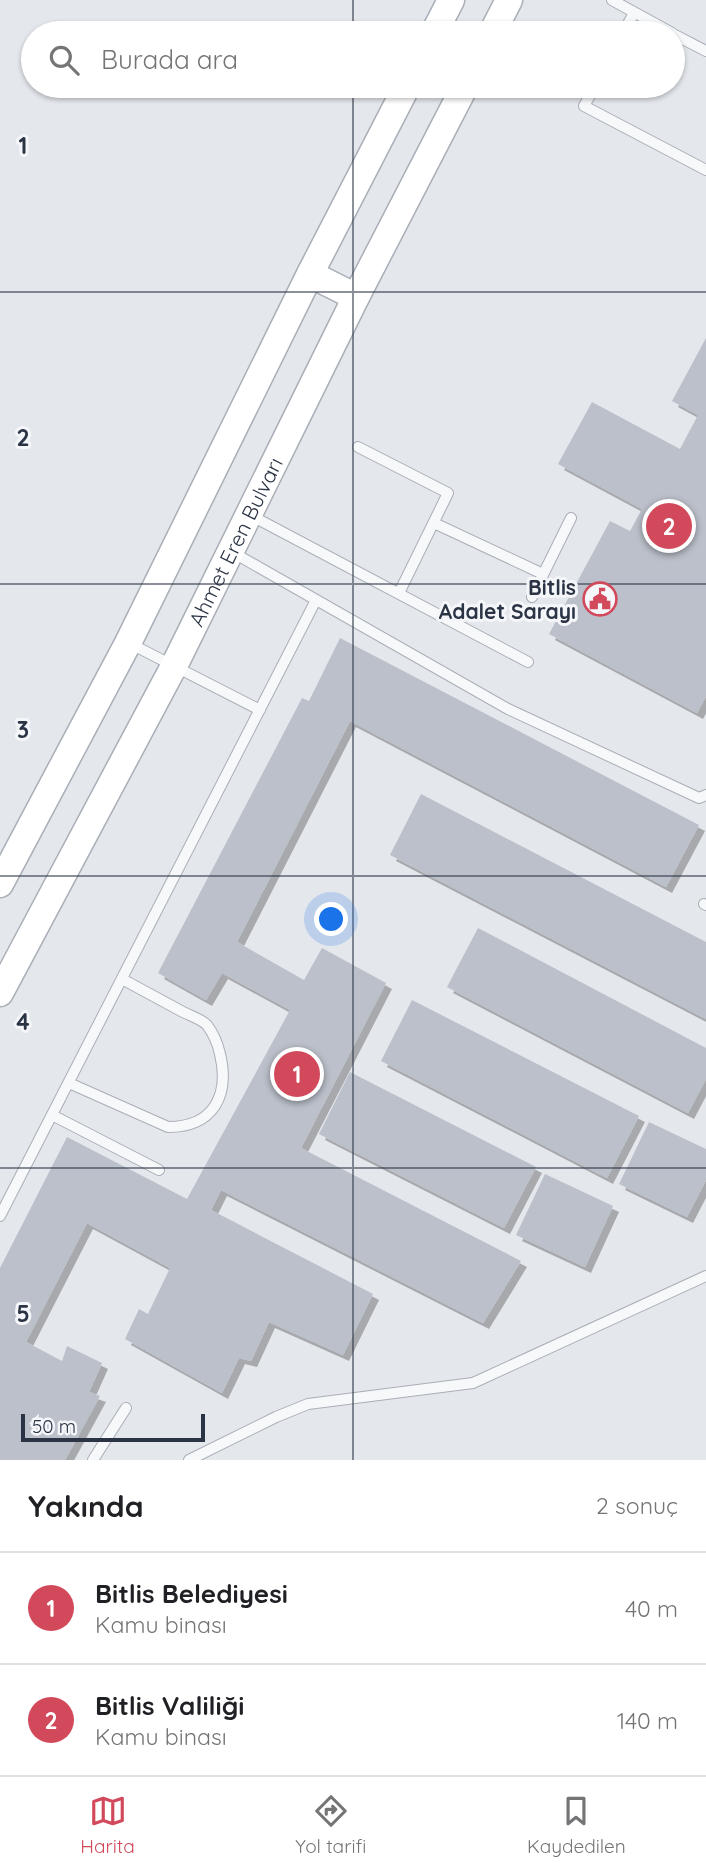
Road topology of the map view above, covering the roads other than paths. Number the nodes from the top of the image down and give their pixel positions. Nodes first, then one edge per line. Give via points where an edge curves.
1 (451, 0) edge
2 (509, 0) edge
3 (612, 0) edge
4 (634, 13) junction
5 (440, 21) edge
6 (498, 21) edge
7 (630, 21) edge
8 (648, 21) edge
9 (685, 40) edge
10 (706, 51) edge
11 (401, 98) edge
12 (459, 98) edge
13 (588, 98) edge
14 (706, 170) edge
15 (310, 274) junction
16 (356, 297) junction
17 (358, 447) dead end
18 (249, 515) junction
19 (571, 519) dead end
20 (434, 523) junction
21 (231, 552) junction
22 (543, 574) junction
23 (399, 593) junction
24 (532, 597) dead end
25 (316, 600) junction
26 (128, 643) junction
27 (528, 662) dead end
28 (174, 666) junction
29 (260, 710) junction
30 (704, 798) edge
31 (0, 884) edge
32 (122, 979) junction
33 (0, 993) edge
34 (69, 1083) junction
35 (52, 1115) junction
36 (159, 1170) dead end
37 (0, 1216) edge
38 (706, 1276) edge
39 (125, 1408) dead end
40 (93, 1460) edge
41 (188, 1460) edge

1 - 5 main road
2 - 6 main road
3 - 4 lane
4 - 7 lane
4 - 8 lane
9 - 10 lane
11 - 15 main road
12 - 16 main road, Ahmet Eren Bulvarı
13 - 14 lane via 584,106
15 - 16 main road
15 - 26 main road
16 - 18 main road, Ahmet Eren Bulvarı
17 - 20 lane via 448,493
18 - 21 main road, Ahmet Eren Bulvarı
18 - 23 lane
19 - 22 lane
20 - 22 lane
20 - 23 lane
21 - 25 lane
21 - 28 main road, Ahmet Eren Bulvarı
22 - 24 lane
23 - 27 lane
25 - 29 lane
25 - 30 lane via 508,709
26 - 28 lane
26 - 31 main road
28 - 29 lane
28 - 33 main road, Ahmet Eren Bulvarı
29 - 32 lane
32 - 34 lane
32 - 34 lane via 206,1024 222,1063 219,1101 203,1119 168,1127
34 - 35 lane
35 - 36 lane
35 - 37 lane
38 - 41 lane via 473,1383 308,1404
39 - 40 lane

